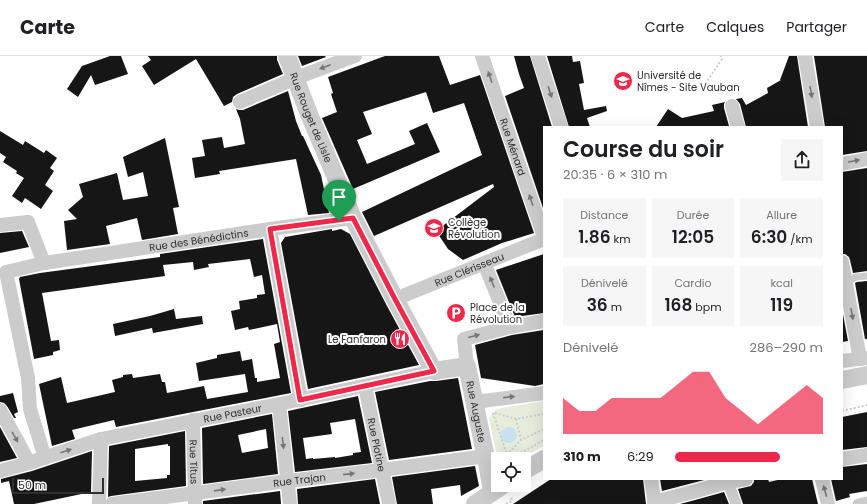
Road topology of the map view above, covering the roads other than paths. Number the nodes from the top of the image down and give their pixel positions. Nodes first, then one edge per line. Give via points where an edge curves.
1 (287, 56) edge
2 (354, 56) edge
3 (482, 56) edge
4 (538, 56) edge
5 (805, 56) edge
6 (296, 78) junction
7 (240, 102) dead end
8 (732, 106) dead end
9 (561, 126) edge
10 (738, 126) edge
11 (817, 126) edge
12 (867, 159) edge
13 (843, 164) edge
14 (353, 218) junction
15 (0, 225) edge
16 (270, 229) junction
17 (543, 235) edge
18 (543, 238) edge
19 (44, 263) junction
20 (484, 263) junction
21 (843, 267) edge
22 (867, 276) edge
23 (846, 282) junction
24 (396, 301) junction
25 (543, 321) edge
26 (510, 327) junction
27 (863, 358) edge
28 (843, 362) edge
29 (468, 366) junction
30 (434, 371) junction
31 (867, 375) edge
32 (843, 380) edge
33 (867, 380) edge
34 (843, 385) edge
35 (365, 386) junction
36 (543, 393) edge
37 (300, 400) junction
38 (475, 402) junction
39 (279, 404) junction
40 (0, 410) edge
41 (193, 420) junction
42 (101, 439) junction
43 (486, 456) junction
44 (867, 456) edge
45 (45, 458) junction
46 (843, 459) edge
47 (543, 460) edge
48 (29, 463) junction
49 (531, 467) edge
50 (543, 468) edge
51 (382, 470) junction
52 (0, 471) edge
53 (531, 475) edge
54 (651, 480) edge
55 (740, 480) edge
56 (822, 480) edge
57 (288, 481) junction
58 (728, 482) junction
59 (497, 495) edge
60 (195, 499) edge
61 (867, 502) edge
62 (654, 503) edge
63 (99, 504) edge
64 (112, 504) edge
65 (290, 504) edge
66 (388, 504) edge
67 (475, 504) edge
68 (736, 504) edge
69 (828, 504) edge
70 (858, 504) edge

1 - 6 street, Rue Rouget de Lisle
2 -> 6 street
17 -> 3 street, Rue Ménard
4 -> 9 street
5 -> 11 street
6 - 7 street
6 - 14 street, Rue Rouget de Lisle
8 - 10 street
13 -> 12 street
14 - 16 street, Rue des Bénédictins
14 - 24 street, Rue Rouget de Lisle
15 - 19 street via 28,222
16 - 19 street, Rue des Bénédictins
16 - 37 street
18 - 20 street, Rue Clérisseau
19 - 45 street, Rue des Bénédictins via 6,272 28,378 30,409
20 - 24 street, Rue Clérisseau
26 -> 20 street
21 - 23 street
22 - 23 lane via 856,277
23 -> 27 street
24 - 30 street, Rue Rouget de Lisle
25 - 26 street
29 -> 26 street via 464,339
27 - 28 street
29 - 30 street, Rue Pasteur
29 - 38 street, Rue Auguste
30 - 35 street, Rue Pasteur
31 - 32 street
33 - 34 lane
35 - 37 street, Rue Pasteur
35 - 51 street, Rue Plotine
38 -> 36 street
37 - 39 street, Rue Pasteur
38 - 43 street, Rue Auguste
39 - 41 street, Rue Pasteur
39 -> 57 street
40 -> 48 street
41 - 42 street, Rue Pasteur
41 - 60 street, Rue Titus
45 -> 42 street, Rue Pasteur
42 - 63 street
43 - 51 street, Rue Trajan
43 - 59 street, Rue Auguste
44 - 46 street
45 - 48 street, Rue Pasteur
47 - 49 street
48 - 52 street, Rue Pasteur
50 - 53 lane
57 -> 51 street, Rue Trajan
51 - 66 street, Rue Plotine
54 - 62 street
55 - 58 street
69 -> 56 street
60 -> 57 street, Rue Trajan
57 - 65 street
58 - 62 street
58 - 68 street
59 - 67 street
60 - 64 street, Rue Trajan
61 - 70 street

